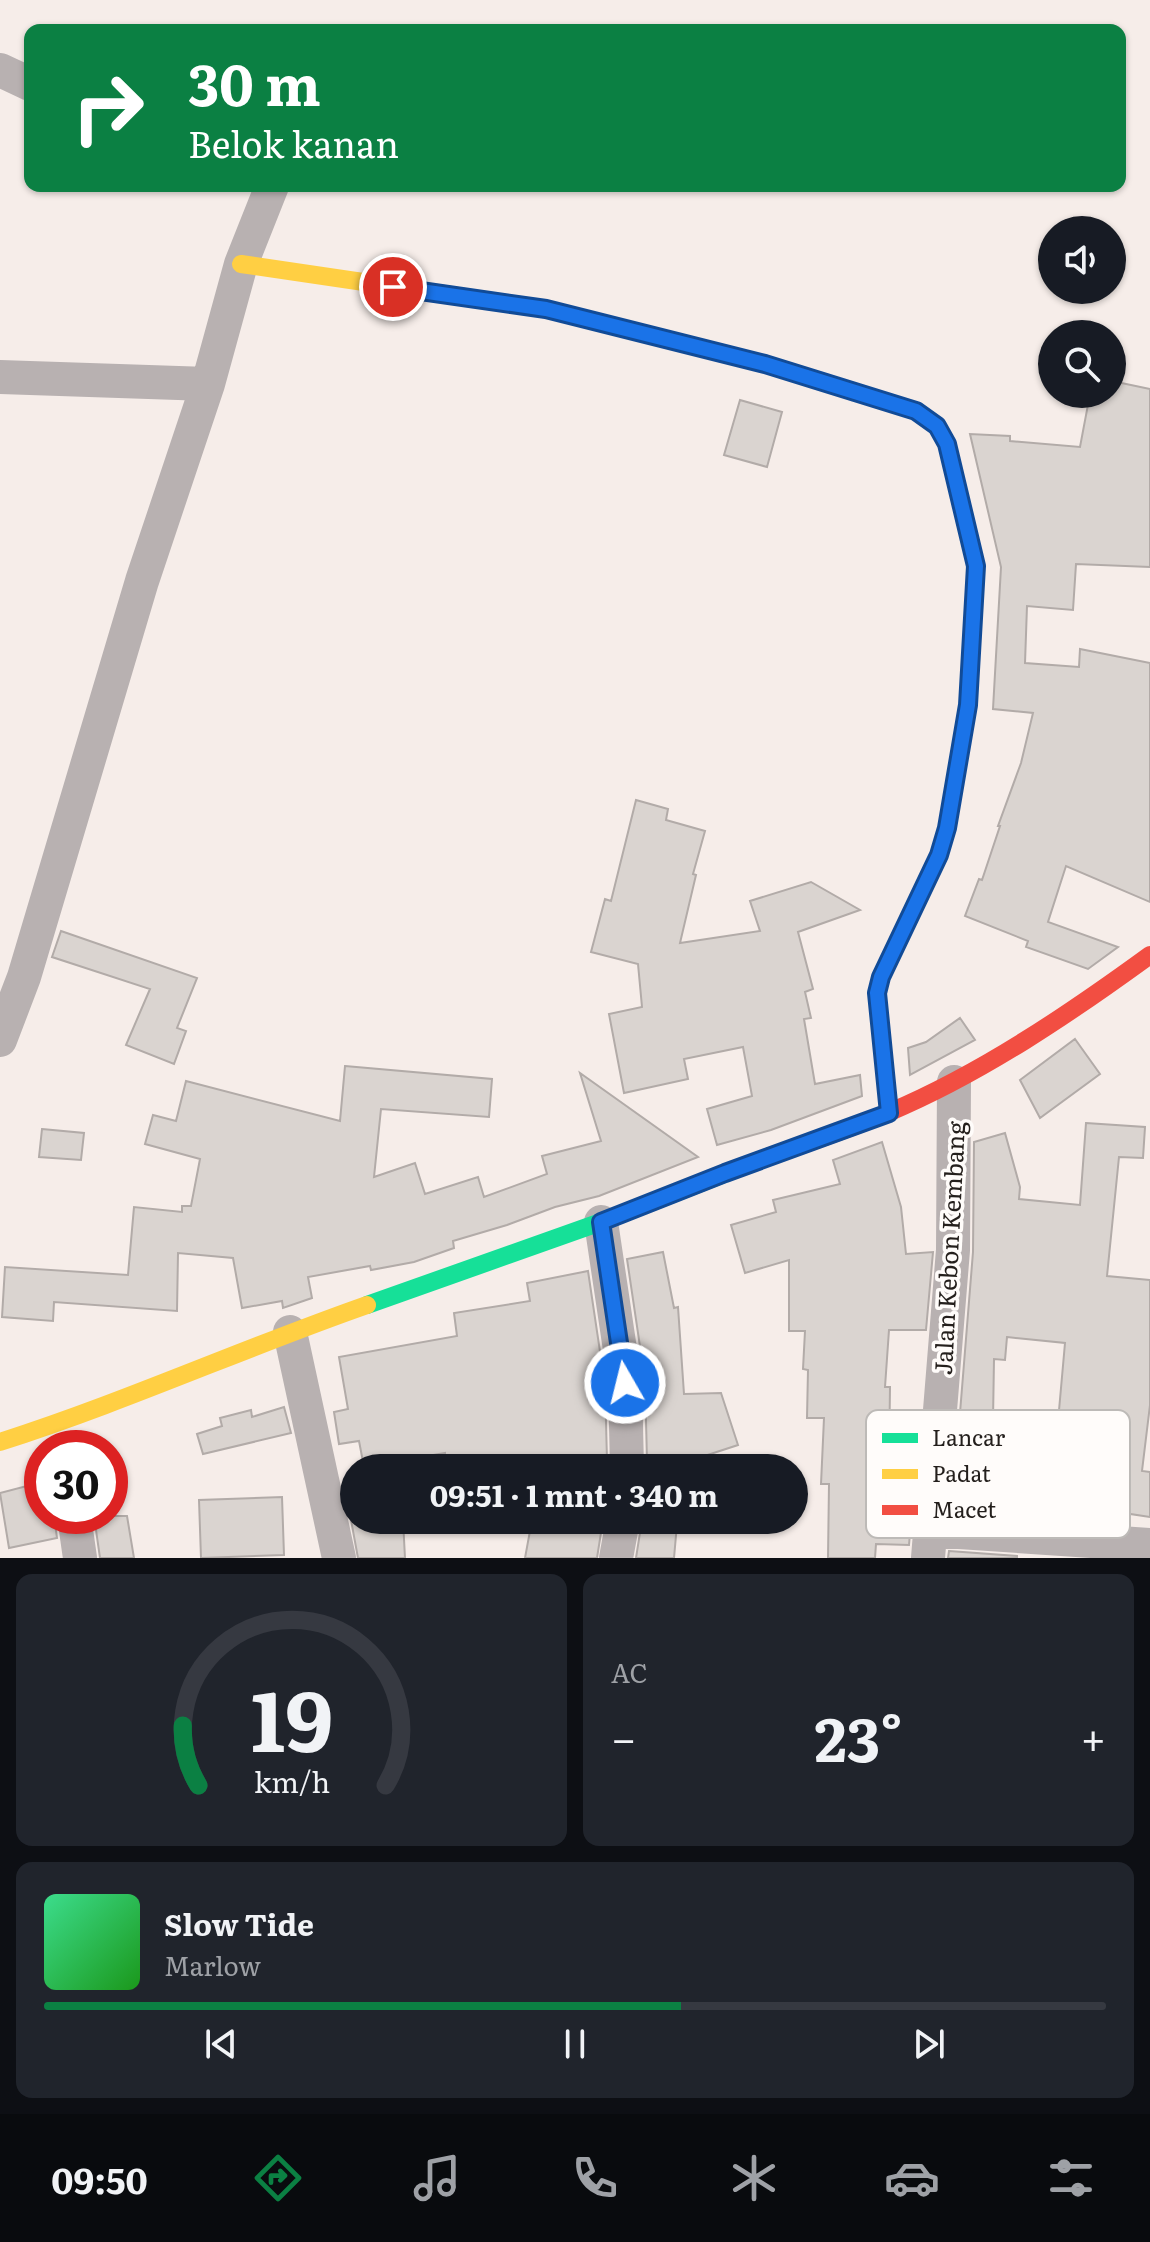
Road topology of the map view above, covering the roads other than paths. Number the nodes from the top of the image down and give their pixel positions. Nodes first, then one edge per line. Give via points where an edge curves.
1 (0, 70) edge
2 (24, 81) edge
3 (269, 192) edge
4 (241, 264) junction
5 (0, 377) edge
6 (208, 384) junction
7 (1150, 955) edge
8 (0, 1040) edge
9 (954, 1082) junction
10 (889, 1113) junction
11 (601, 1222) junction
12 (290, 1332) junction
13 (939, 1410) edge
14 (75, 1430) edge
15 (24, 1439) edge
16 (0, 1442) edge
17 (627, 1454) edge
18 (77, 1534) edge
19 (620, 1534) edge
20 (928, 1544) edge
21 (1150, 1545) edge
22 (80, 1558) edge
23 (339, 1558) edge
24 (616, 1558) edge

1 - 2 street
3 - 4 street
4 - 6 street
4 - 10 street via 546,309 765,364 916,411 937,426 947,444 976,566 968,705 939,855 877,993
5 - 6 street
6 - 8 street
7 - 9 street
9 - 10 street
9 - 13 street, Jalan Kebon Kembang via 953,1250
10 - 11 street
11 - 12 street
11 - 17 street via 625,1383
12 - 14 street
12 - 23 street
15 - 16 street
18 - 22 street
19 - 24 street
20 - 21 street

